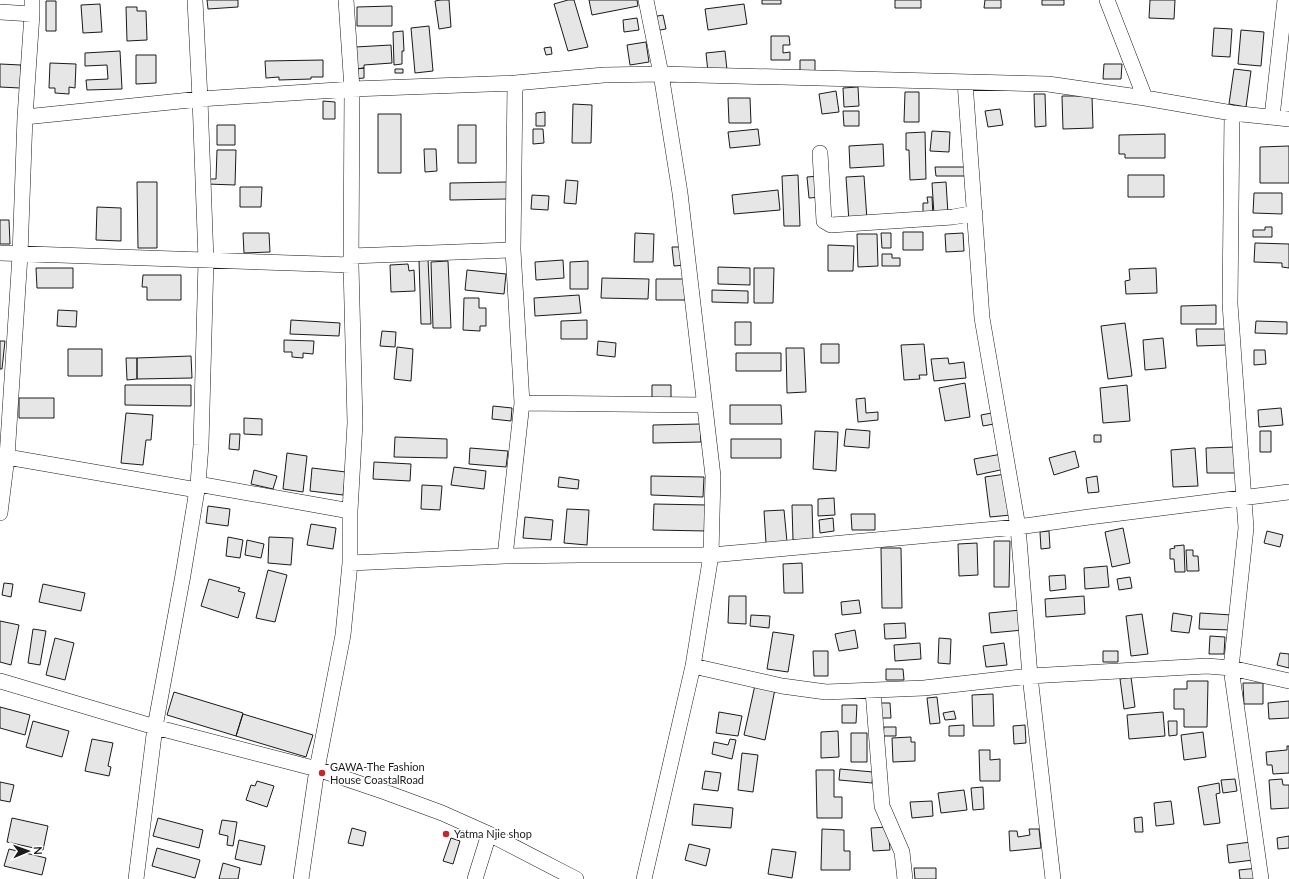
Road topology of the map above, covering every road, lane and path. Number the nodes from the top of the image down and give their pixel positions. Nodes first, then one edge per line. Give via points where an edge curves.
1 (195, 0) edge
2 (346, 0) edge
3 (646, 0) edge
4 (1107, 0) edge
5 (1285, 0) edge
6 (32, 7) edge
7 (0, 12) edge
8 (661, 74) junction
9 (965, 82) junction
10 (515, 83) junction
11 (352, 89) junction
12 (1145, 98) junction
13 (200, 99) junction
14 (1232, 113) junction
15 (25, 117) junction
16 (1272, 118) junction
17 (1289, 119) edge
18 (820, 153) dead end
19 (975, 213) junction
20 (513, 250) junction
21 (0, 253) edge
22 (20, 255) junction
23 (206, 260) junction
24 (351, 261) junction
25 (522, 403) junction
26 (704, 405) junction
27 (7, 457) junction
28 (197, 487) junction
29 (1289, 492) edge
30 (1244, 497) junction
31 (350, 511) junction
32 (0, 513) edge
33 (1018, 527) junction
34 (711, 555) junction
35 (505, 556) junction
36 (350, 563) junction
37 (693, 666) junction
38 (1231, 668) junction
39 (1030, 676) junction
40 (1289, 681) edge
41 (0, 682) edge
42 (873, 691) junction
43 (155, 727) junction
44 (317, 769) junction
45 (489, 834) junction
46 (136, 879) edge
47 (301, 879) edge
48 (475, 879) edge
49 (576, 879) edge
50 (644, 879) edge
51 (905, 879) edge
52 (1054, 879) edge
53 (1261, 879) edge

1 - 13 street
2 - 11 street
3 - 8 street
4 - 12 street
5 - 16 street
6 - 7 street
6 - 15 street
8 - 9 street
8 - 10 street
8 - 26 street via 680,193
9 - 12 street via 1048,84
9 - 19 street
10 - 11 street
10 - 20 street
11 - 13 street
11 - 24 street
12 - 14 street
13 - 15 street
13 - 23 street
14 - 16 street
14 - 30 street via 1230,304
15 - 22 street
16 - 17 street
18 - 19 street via 824,221 831,225 953,217
19 - 33 street via 982,318
20 - 24 street
20 - 25 street
21 - 22 street
22 - 23 street
22 - 27 street
23 - 24 street
23 - 28 street via 201,445
24 - 31 street via 355,423
25 - 26 street
25 - 35 street
26 - 34 street via 712,476
27 - 28 street
27 - 32 street
28 - 31 street
28 - 43 street
29 - 30 street
30 - 33 street
30 - 38 street via 1246,528
31 - 36 street
33 - 34 street
33 - 39 street
34 - 35 street
34 - 37 street
35 - 36 street
36 - 44 street via 343,636
37 - 42 street via 782,686 826,692
37 - 50 street
38 - 39 street via 1206,666
38 - 40 street
38 - 53 street
39 - 42 street
39 - 52 street
41 - 43 street
42 - 51 street via 882,806 902,852
43 - 44 street
43 - 46 street
44 - 45 street via 442,813
44 - 47 street
45 - 48 street
45 - 49 street

